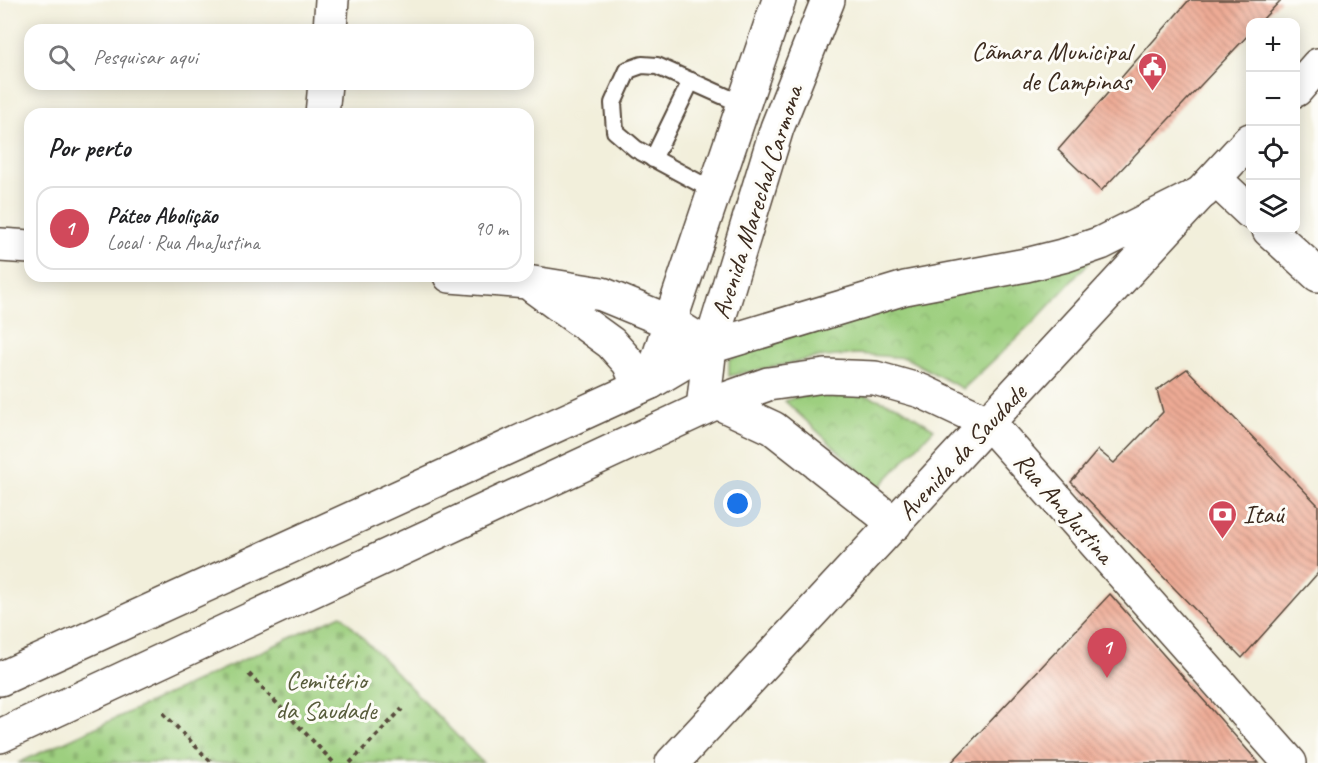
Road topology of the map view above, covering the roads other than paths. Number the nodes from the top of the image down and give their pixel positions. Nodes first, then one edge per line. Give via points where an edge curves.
1 (332, 0) edge
2 (779, 0) edge
3 (828, 0) edge
4 (330, 24) edge
5 (1318, 65) edge
6 (691, 81) junction
7 (1300, 85) edge
8 (324, 90) edge
9 (744, 105) junction
10 (323, 108) edge
11 (1246, 145) edge
12 (653, 159) junction
13 (1209, 186) junction
14 (714, 191) junction
15 (1246, 209) edge
16 (1273, 234) edge
17 (0, 245) edge
18 (24, 247) edge
19 (1318, 275) edge
20 (527, 282) joint
21 (670, 322) junction
22 (710, 347) junction
23 (645, 385) junction
24 (710, 405) junction
25 (989, 423) junction
26 (895, 524) junction
27 (0, 678) edge
28 (0, 736) edge
29 (672, 763) edge
30 (1290, 763) edge

1 - 4 main road
2 - 9 main road, Avenida Marechal Carmona
3 - 22 main road, Avenida Marechal Carmona via 777,128
5 - 7 main road
6 - 9 lane
6 - 12 lane
6 - 12 lane via 657,66 642,65 628,70 613,103 615,131
8 - 10 main road
9 - 14 main road, Avenida Marechal Carmona
11 - 13 main road, Avenida da Saudade
12 - 14 lane
13 - 15 main road
13 - 22 main road via 1101,243 1066,255 905,288
13 - 25 main road, Avenida da Saudade
14 - 21 main road, Avenida Marechal Carmona
16 - 19 main road
17 - 18 main road
20 - 21 main road via 602,294
20 - 23 main road via 612,343
21 - 22 main road
21 - 23 main road, Avenida Marechal Carmona
22 - 23 main road
22 - 24 main road, Avenida Marechal Carmona
23 - 27 main road
24 - 25 main road, Rua AnaJustina via 768,384 825,376 875,378 921,391
24 - 26 main road via 760,420 781,433
24 - 28 main road, Rua AnaJustina
25 - 26 main road, Avenida da Saudade
25 - 30 main road, Rua AnaJustina
26 - 29 main road, Avenida da Saudade

